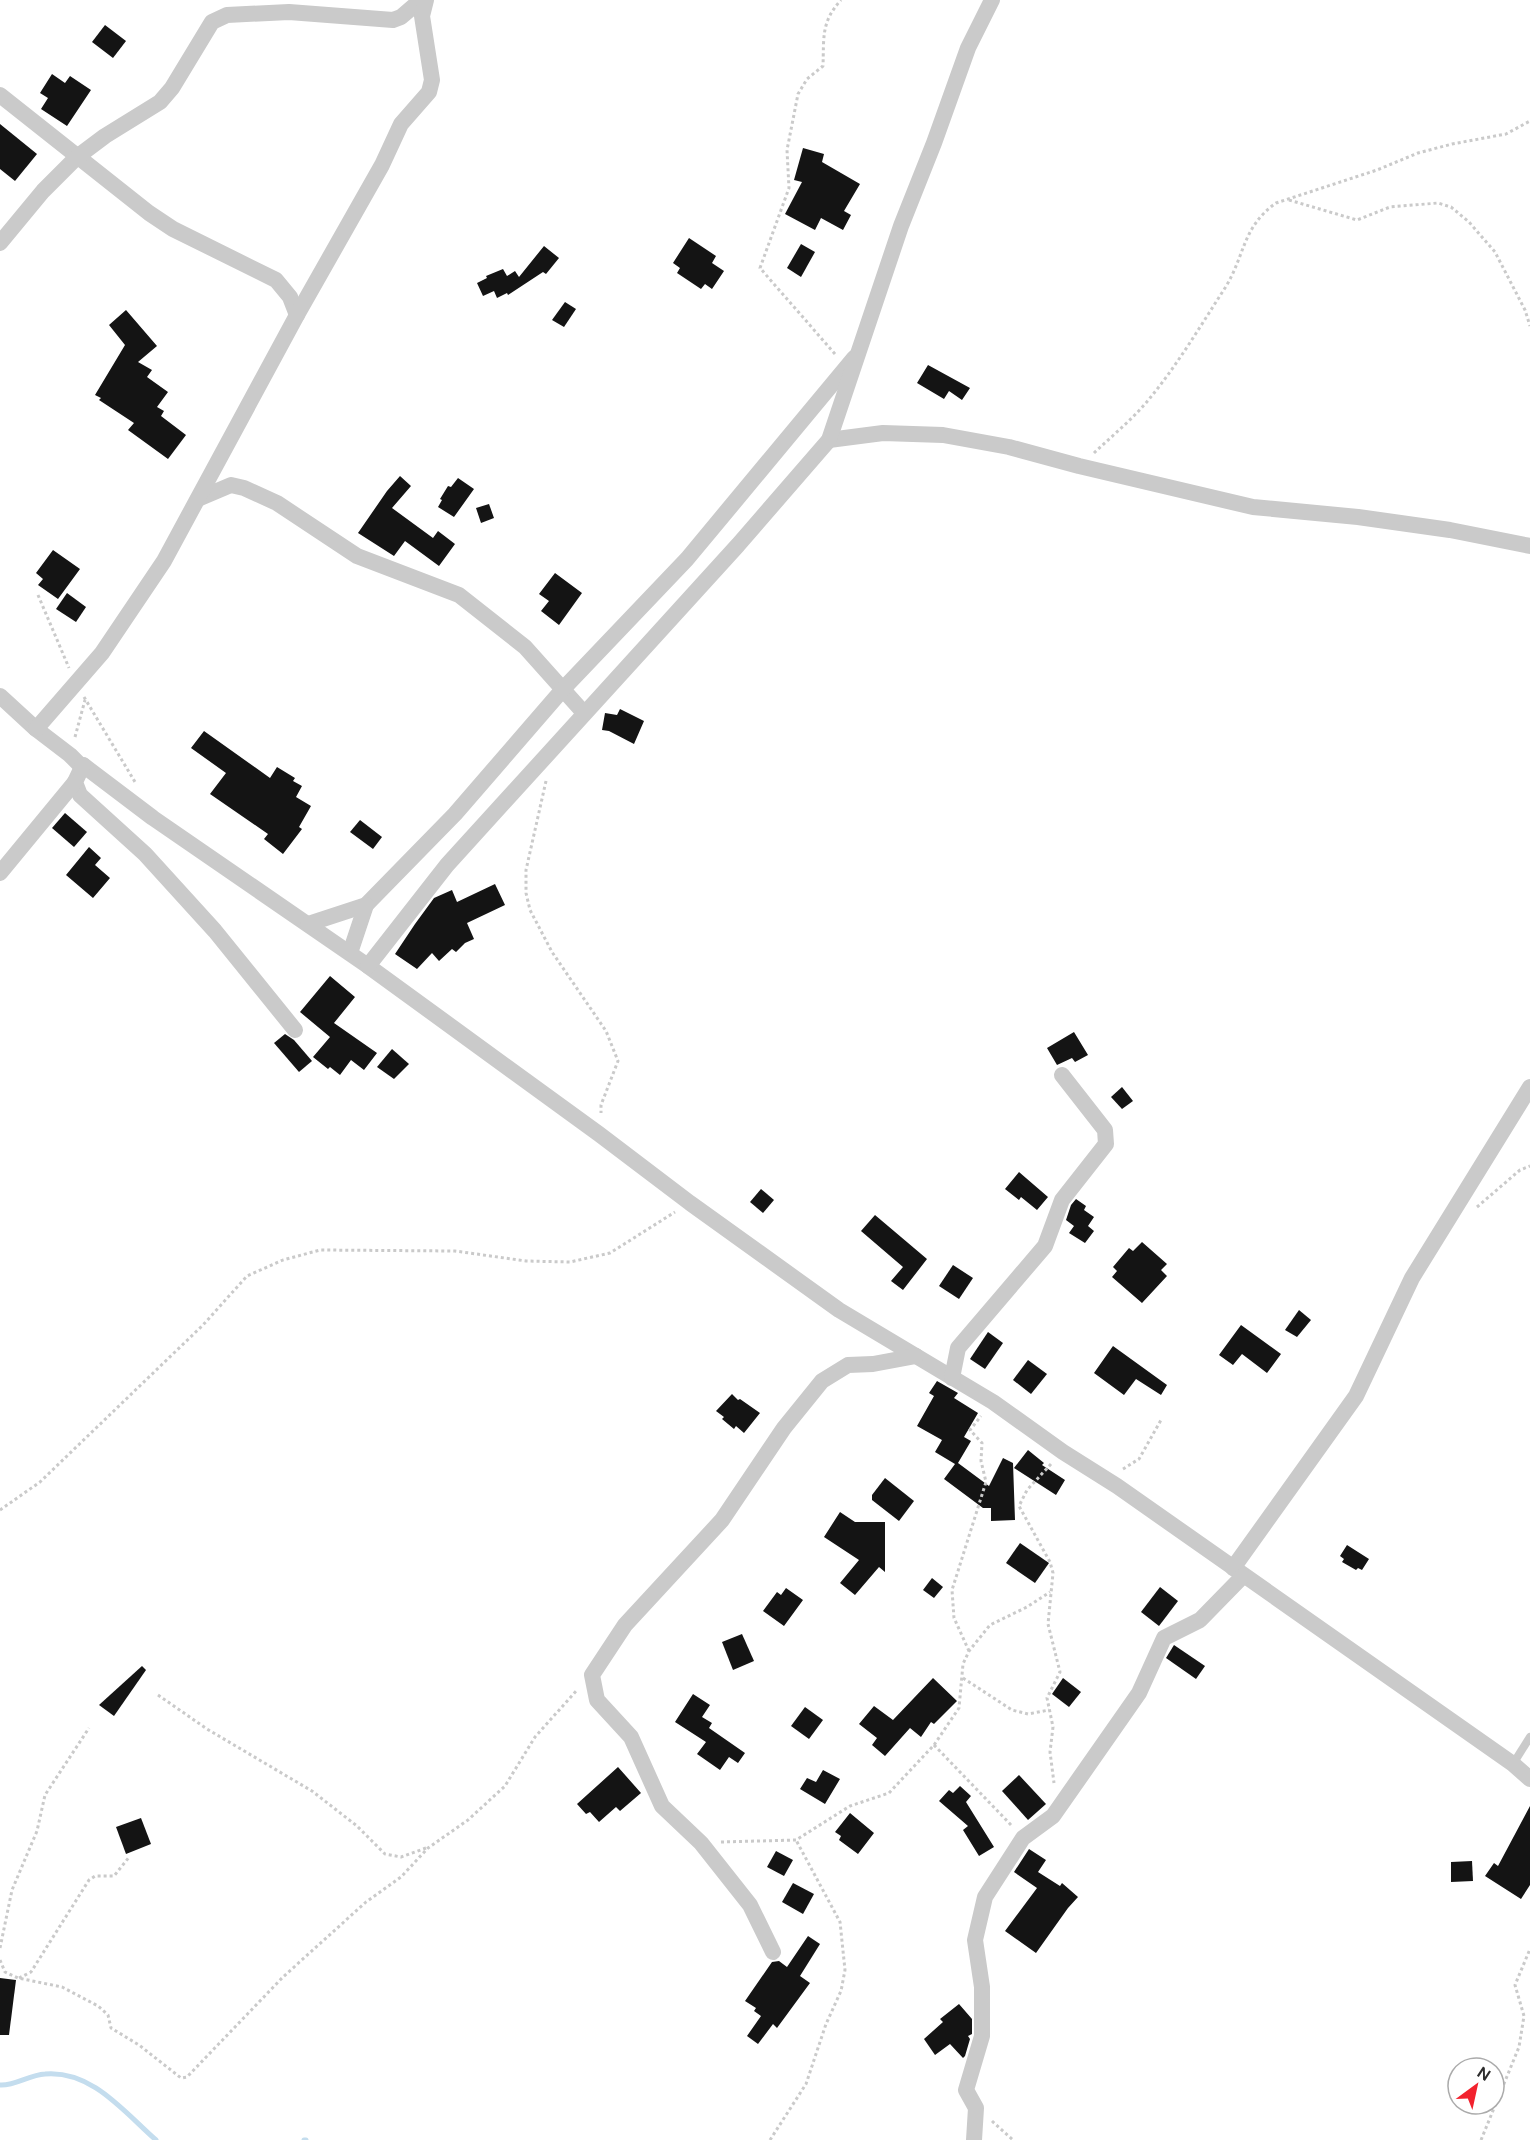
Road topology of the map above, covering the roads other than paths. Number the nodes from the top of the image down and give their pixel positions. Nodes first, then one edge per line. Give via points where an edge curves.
1 (421, 0) edge
2 (426, 0) edge
3 (992, 0) edge
4 (0, 95) edge
5 (77, 157) junction
6 (0, 243) edge
7 (297, 315) junction
8 (852, 361) junction
9 (829, 440) junction
10 (198, 499) junction
11 (1530, 546) edge
12 (564, 688) junction
13 (0, 696) edge
14 (584, 713) junction
15 (36, 729) junction
16 (83, 765) junction
17 (75, 782) junction
18 (0, 873) edge
19 (366, 905) junction
20 (308, 924) junction
21 (350, 953) junction
22 (368, 966) junction
23 (295, 1030) dead end
24 (1062, 1075) dead end
25 (1530, 1087) edge
26 (916, 1356) junction
27 (952, 1378) junction
28 (1238, 1571) junction
29 (1530, 1737) edge
30 (1513, 1764) junction
31 (1530, 1779) edge
32 (773, 1952) dead end
33 (974, 2140) edge

1 - 5 street via 393,20 289,12 227,15 212,22 160,102
2 - 7 street via 422,16 432,80 429,92 401,124
3 - 8 street via 968,48
4 - 5 street
5 - 6 street
5 - 7 street via 173,229 276,280 290,297
7 - 10 street
8 - 9 street
8 - 12 street via 687,559
9 - 11 street via 883,433 943,435 1009,447 1252,507 1358,517
9 - 14 street
10 - 12 street via 231,485 244,488 277,503 357,556 459,595 525,647
10 - 15 street via 158,571 82,686
12 - 14 street
12 - 19 street via 455,814
13 - 15 street
14 - 22 street via 447,865
15 - 16 street
16 - 17 street
16 - 20 street
17 - 18 street
17 - 23 street via 81,795 145,854 215,931
19 - 20 street
19 - 21 street
20 - 21 street
21 - 22 street
22 - 26 street via 839,1310
24 - 27 street via 1105,1130 1107,1144 1062,1200 1045,1246 958,1347
25 - 28 street via 1412,1278 1356,1396
26 - 27 street
26 - 32 street via 848,1365 822,1381 784,1428 722,1520 625,1625 592,1675 597,1700 632,1737 662,1806 701,1843 750,1905
27 - 28 street via 1117,1485
28 - 30 street
28 - 33 street via 1200,1620 1164,1638 1139,1693 1053,1816 1023,1838 985,1897 975,1940 982,1987 982,2036 966,2090 976,2108
29 - 30 lane
30 - 31 street

